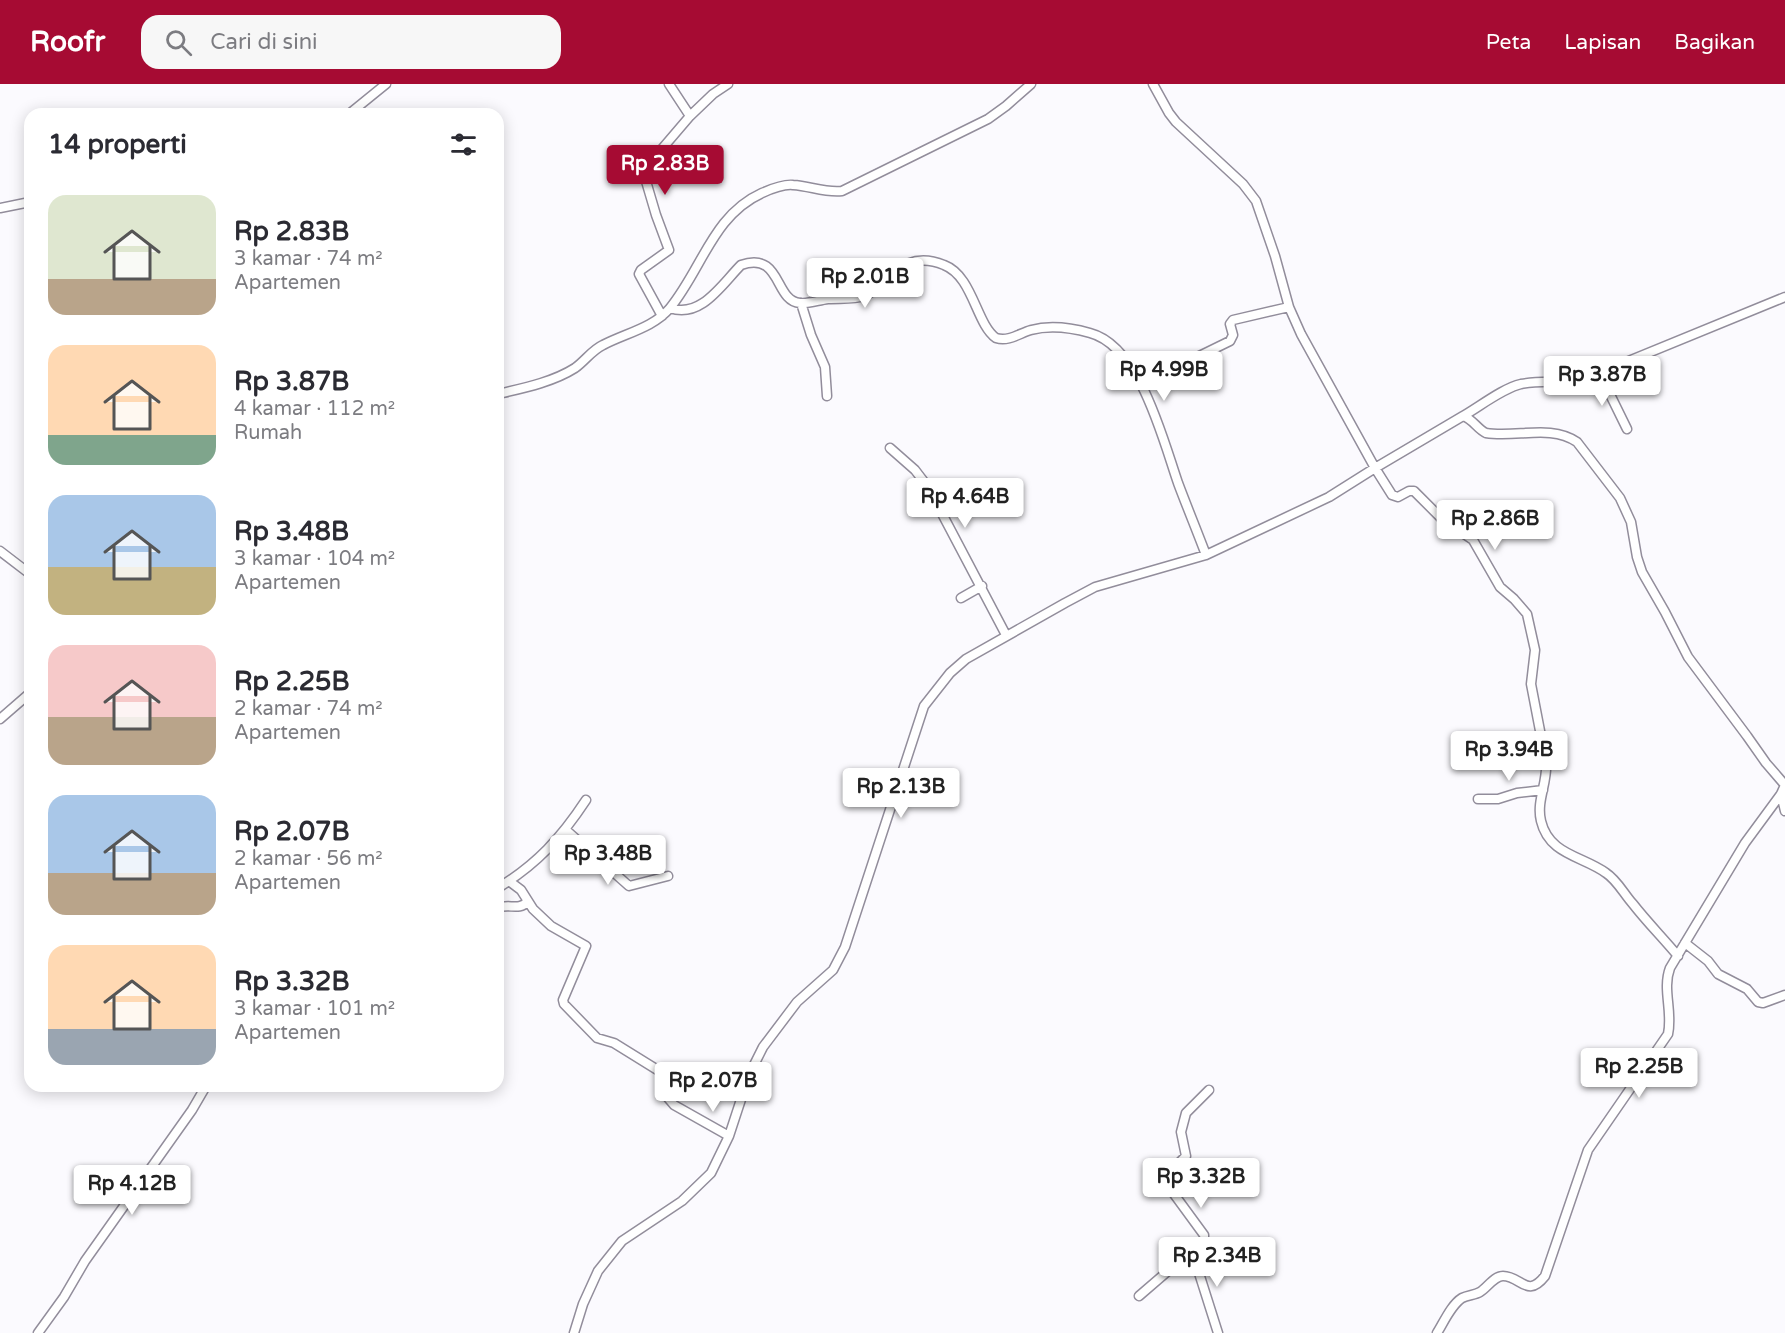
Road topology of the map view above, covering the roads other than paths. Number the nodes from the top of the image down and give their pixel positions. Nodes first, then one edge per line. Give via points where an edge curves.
1 (386, 84) edge
2 (669, 84) edge
3 (728, 84) edge
4 (1031, 84) edge
5 (1152, 84) edge
6 (356, 108) edge
7 (690, 116) junction
8 (24, 203) edge
9 (0, 208) edge
10 (1785, 297) edge
11 (801, 303) junction
12 (1289, 307) junction
13 (670, 308) junction
14 (662, 316) junction
15 (1600, 374) junction
16 (1142, 384) junction
17 (504, 392) edge
18 (828, 396) dead end
19 (1463, 416) junction
20 (1627, 429) dead end
21 (890, 448) dead end
22 (1375, 468) junction
23 (0, 551) edge
24 (1206, 555) junction
25 (24, 569) edge
26 (981, 586) junction
27 (961, 598) dead end
28 (1006, 635) junction
29 (24, 698) edge
30 (0, 719) edge
31 (1785, 784) edge
32 (1543, 790) junction
33 (1781, 794) junction
34 (1478, 799) dead end
35 (586, 800) dead end
36 (1785, 811) edge
37 (566, 830) junction
38 (668, 876) dead end
39 (509, 881) junction
40 (504, 884) edge
41 (527, 902) junction
42 (504, 906) edge
43 (1685, 943) junction
44 (1678, 956) junction
45 (1785, 995) edge
46 (1209, 1090) dead end
47 (202, 1092) edge
48 (729, 1136) junction
49 (1192, 1251) junction
50 (1139, 1296) dead end
51 (38, 1333) edge
52 (574, 1333) edge
53 (1218, 1333) edge
54 (1437, 1333) edge

1 - 6 street
2 - 7 street
3 - 7 street
4 - 13 street via 988,119 842,190 793,185 751,199 723,223
5 - 12 street via 1176,122 1256,201
7 - 14 street via 643,173 669,250 639,274
8 - 9 street
10 - 15 street
11 - 13 street via 788,296 771,270 748,263 692,310
11 - 16 street via 865,296 906,263 940,263 963,282 996,338 1008,339 1046,327 1094,334 1122,356
11 - 18 street via 825,367
12 - 16 street via 1233,320 1230,341
12 - 22 street
13 - 14 street
14 - 17 street via 597,348 576,367 554,378
15 - 19 street via 1575,381 1520,384
15 - 20 street
16 - 24 street
19 - 22 street
19 - 31 street via 1486,433 1556,434 1577,442 1620,498 1631,522 1642,572 1688,657
21 - 26 street via 928,487
22 - 24 street via 1329,497
22 - 32 street via 1392,495 1398,497 1414,491 1442,519 1473,540 1500,587 1525,611 1535,650 1531,684 1546,762
23 - 25 street
24 - 28 street via 1095,587
26 - 27 street
26 - 28 street
28 - 48 street via 957,666 924,706 845,947 833,970 797,1002 762,1047
29 - 30 street
31 - 33 street
32 - 34 street
32 - 44 street via 1540,820 1552,842 1606,872
33 - 36 street
33 - 43 street via 1745,843
35 - 37 street
37 - 38 street via 628,886
37 - 39 street via 546,852
39 - 40 street
39 - 41 street via 521,890
41 - 42 street
41 - 48 street via 551,926 587,947 564,1004 597,1038 614,1043 664,1074 668,1098 674,1106
43 - 44 street
43 - 45 street via 1718,974 1747,989 1758,1002
44 - 54 street via 1668,975 1668,1034 1588,1150 1545,1276 1527,1287 1506,1276 1498,1277 1480,1292 1456,1303
46 - 49 street via 1186,1113 1181,1132 1185,1156 1162,1179 1204,1235
47 - 51 street
48 - 52 street via 711,1173 696,1189 622,1242 604,1263 583,1304
49 - 50 street
49 - 53 street

